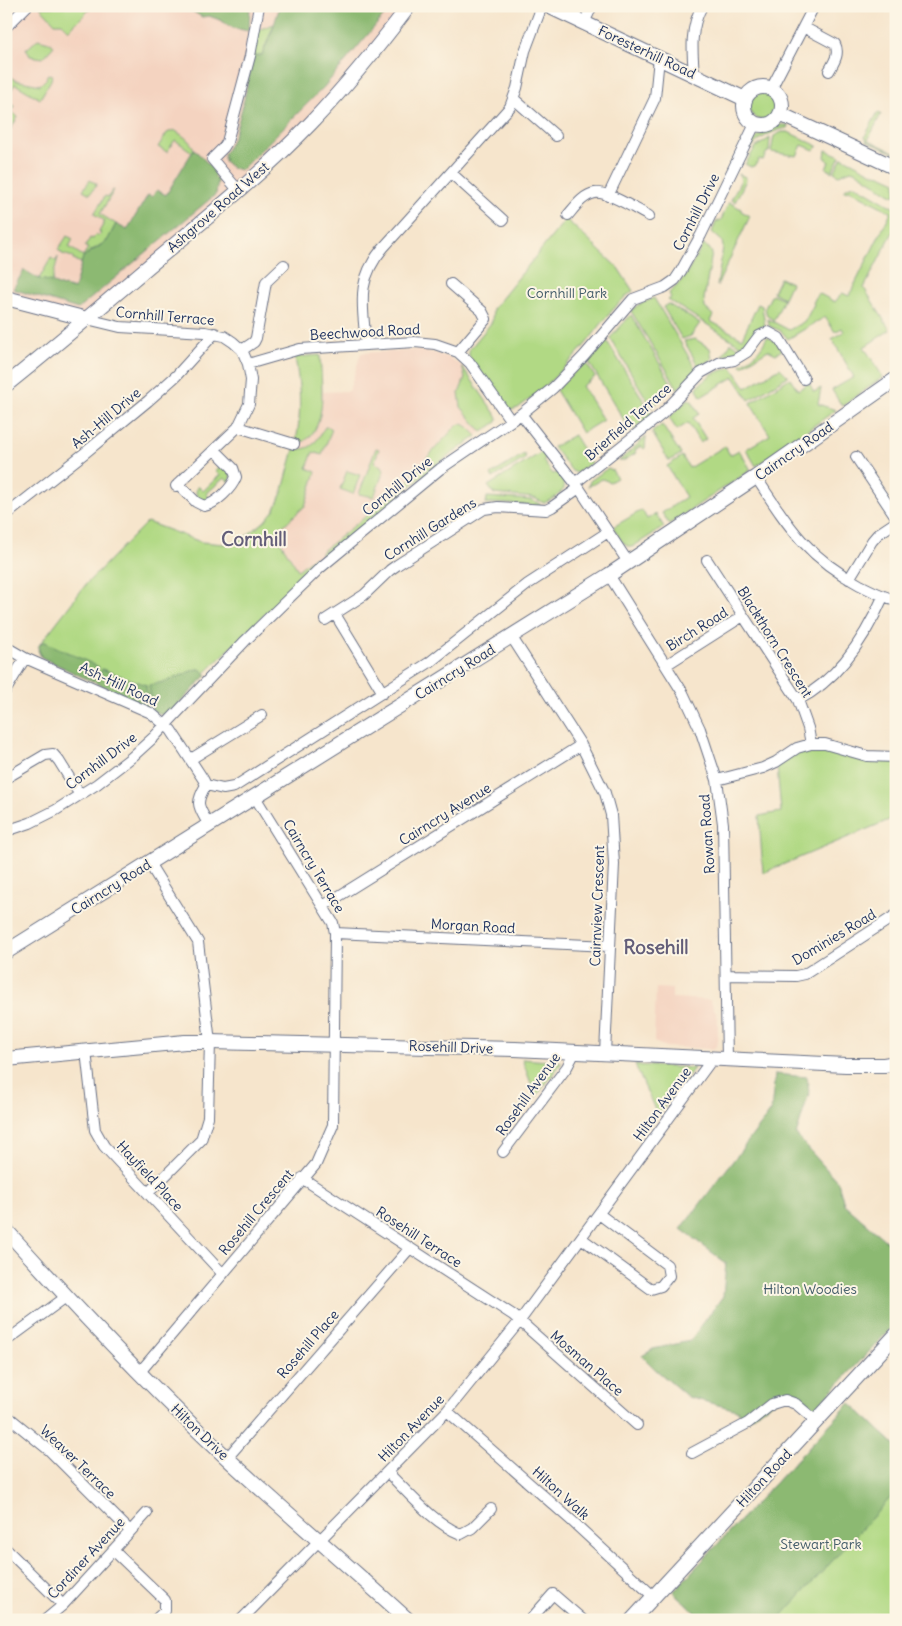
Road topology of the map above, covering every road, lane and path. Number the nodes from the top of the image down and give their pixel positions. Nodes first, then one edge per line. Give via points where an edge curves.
1 (28, 6) edge
2 (259, 6) edge
3 (409, 6) edge
4 (542, 6) edge
5 (548, 6) edge
6 (592, 6) edge
7 (702, 6) edge
8 (814, 6) edge
9 (584, 23) junction
10 (6, 27) edge
11 (803, 27) junction
12 (658, 58) junction
13 (829, 71) dead end
14 (694, 74) junction
15 (771, 89) junction
16 (514, 99) junction
17 (745, 99) junction
18 (780, 114) junction
19 (755, 124) junction
20 (556, 136) dead end
21 (896, 168) edge
22 (451, 174) junction
23 (238, 190) junction
24 (608, 196) junction
25 (568, 215) dead end
26 (649, 216) dead end
27 (502, 220) dead end
28 (284, 265) dead end
29 (451, 284) dead end
30 (6, 298) edge
31 (86, 319) junction
32 (216, 333) junction
33 (366, 345) junction
34 (242, 350) junction
35 (458, 352) junction
36 (248, 364) junction
37 (804, 379) dead end
38 (896, 379) edge
39 (6, 385) edge
40 (521, 414) junction
41 (511, 420) junction
42 (238, 427) junction
43 (294, 444) dead end
44 (215, 450) junction
45 (856, 457) dead end
46 (756, 477) junction
47 (577, 486) junction
48 (6, 515) edge
49 (896, 517) edge
50 (896, 522) edge
51 (608, 532) junction
52 (707, 560) dead end
53 (628, 562) junction
54 (609, 575) junction
55 (849, 579) junction
56 (883, 597) junction
57 (896, 600) edge
58 (743, 616) junction
59 (511, 636) junction
60 (6, 647) edge
61 (25, 658) junction
62 (666, 665) junction
63 (6, 690) edge
64 (383, 693) junction
65 (798, 700) junction
66 (262, 715) dead end
67 (166, 724) junction
68 (811, 744) junction
69 (580, 745) junction
70 (896, 757) edge
71 (191, 760) junction
72 (6, 778) edge
73 (717, 780) junction
74 (206, 785) junction
75 (80, 795) junction
76 (255, 797) junction
77 (210, 825) junction
78 (6, 831) edge
79 (149, 863) junction
80 (323, 906) junction
81 (896, 915) edge
82 (335, 933) junction
83 (609, 946) junction
84 (6, 952) edge
85 (726, 975) junction
86 (210, 1042) junction
87 (334, 1044) junction
88 (86, 1051) junction
89 (575, 1052) junction
90 (605, 1053) junction
91 (713, 1058) junction
92 (727, 1059) junction
93 (6, 1060) edge
94 (896, 1063) edge
95 (503, 1152) dead end
96 (302, 1178) junction
97 (148, 1193) junction
98 (599, 1214) junction
99 (6, 1230) edge
100 (581, 1238) junction
101 (410, 1248) junction
102 (223, 1274) junction
103 (66, 1297) junction
104 (519, 1322) junction
105 (6, 1341) edge
106 (894, 1341) edge
107 (139, 1373) junction
108 (447, 1411) junction
109 (6, 1414) edge
110 (816, 1421) junction
111 (637, 1425) dead end
112 (692, 1453) dead end
113 (227, 1458) junction
114 (387, 1472) junction
115 (491, 1508) dead end
116 (147, 1513) dead end
117 (130, 1531) junction
118 (320, 1540) junction
119 (6, 1549) edge
120 (113, 1550) junction
121 (654, 1597) junction
122 (63, 1605) junction
123 (45, 1620) edge
124 (155, 1620) edge
125 (241, 1620) edge
126 (408, 1620) edge
127 (530, 1620) edge
128 (582, 1620) edge
129 (632, 1620) edge

1 - 10 street
2 - 23 street via 250,56 227,142 212,159
3 - 23 street, Ashgrove Road West via 317,116
4 - 16 street via 525,51
5 - 9 street, Foresterhill Road
6 - 9 street
7 - 14 street via 692,40
8 - 11 street
9 - 12 street, Foresterhill Road
11 - 13 street via 835,44 838,49
11 - 15 street
12 - 14 street, Foresterhill Road
12 - 24 street via 655,98
14 - 17 street, Foresterhill Road
15 - 17 street via 756,88
15 - 18 street via 780,99
16 - 20 street
16 - 22 street via 506,113
17 - 19 street via 745,113
18 - 19 street via 773,123
18 - 21 street
19 - 40 street, Cornhill Drive via 674,280 632,299 584,356
22 - 27 street
22 - 33 street via 383,248 369,268 362,289
23 - 31 street, Ashgrove Road West
24 - 25 street via 594,193 585,197
24 - 26 street
28 - 34 street via 266,282 256,338
29 - 35 street via 485,316 485,322
30 - 31 street
31 - 32 street, Cornhill Terrace via 120,327
31 - 39 street, Ashgrove Road West
32 - 34 street, Cornhill Terrace
32 - 48 street, Ash-Hill Drive via 148,401
33 - 35 street, Beechwood Road via 425,342
33 - 36 street, Beechwood Road via 300,349
34 - 36 street
35 - 41 street, Beechwood Road via 470,363
36 - 42 street via 251,393 245,416
37 - 47 street, Brierfield Terrace via 779,338 763,333 747,352 701,373 662,414
38 - 46 street, Cairncry Road
40 - 41 street, Cornhill Drive
40 - 47 street
41 - 67 street, Cornhill Drive via 440,469 320,568
42 - 43 street
42 - 44 street
44 - 44 street via 236,477 213,503 204,506 177,485
45 - 49 street
46 - 53 street, Cairncry Road
46 - 55 street via 799,538 814,554
47 - 51 street
47 - 64 street, Cornhill Gardens via 546,510 484,509 390,570 371,589 330,617
50 - 55 street via 872,540
51 - 53 street
51 - 64 street, Cairncry Road via 528,584 445,652
52 - 58 street, Blackthorn Crescent
53 - 54 street, Cairncry Road
54 - 59 street, Cairncry Road
54 - 62 street, Rowan Road
55 - 56 street
56 - 57 street
56 - 65 street via 855,649 834,673
58 - 62 street, Birch Road
58 - 65 street, Blackthorn Crescent
59 - 69 street, Cairnview Crescent
59 - 76 street, Cairncry Road
60 - 61 street, Ash-Hill Road
61 - 63 street
61 - 67 street, Ash-Hill Road via 136,705
62 - 73 street, Rowan Road via 700,729
64 - 74 street, Cairncry Road via 234,788
65 - 68 street, Blackthorn Crescent
66 - 71 street
67 - 71 street, Ash-Hill Road
67 - 75 street, Cornhill Drive via 132,757
68 - 70 street via 825,744 867,756
68 - 73 street via 797,748 763,768
69 - 80 street, Cairncry Avenue
69 - 83 street, Cairnview Crescent via 599,780 611,815 614,864
71 - 74 street, Ash-Hill Road
72 - 75 street via 45,755 53,754
73 - 85 street, Rowan Road via 723,824
74 - 77 street via 198,802
75 - 78 street, Cornhill Drive via 30,823
76 - 77 street, Cairncry Road
76 - 80 street, Cairncry Terrace
77 - 79 street, Cairncry Road
79 - 84 street, Cairncry Road
79 - 86 street via 198,942
80 - 82 street, Cairncry Terrace
81 - 85 street, Dominies Road via 805,974
82 - 83 street, Morgan Road
82 - 87 street, Cairncry Terrace
83 - 90 street, Cairnview Crescent
85 - 92 street, Rowan Road
86 - 87 street, Rosehill Drive
86 - 88 street, Rosehill Drive
86 - 97 street via 208,1117 201,1140
87 - 89 street, Rosehill Drive
87 - 96 street, Rosehill Crescent via 334,1125 316,1164
88 - 93 street, Rosehill Drive
88 - 97 street, Hayfield Place via 95,1130 104,1146
89 - 90 street, Rosehill Drive
89 - 95 street, Rosehill Avenue
90 - 91 street, Rosehill Drive
91 - 92 street, Rosehill Drive
91 - 98 street, Hilton Avenue
92 - 94 street, Rosehill Drive via 846,1065
96 - 101 street, Rosehill Terrace
96 - 102 street, Rosehill Crescent
97 - 102 street, Hayfield Place
98 - 100 street, Hilton Avenue
98 - 100 street via 666,1265 668,1276 665,1281 651,1289
99 - 103 street, Hilton Drive
100 - 104 street, Hilton Avenue
101 - 104 street, Rosehill Terrace
101 - 113 street, Rosehill Place
102 - 107 street, Rosehill Crescent
103 - 105 street
103 - 107 street, Hilton Drive
104 - 108 street, Hilton Avenue
104 - 111 street, Mosman Place
106 - 110 street, Hilton Road
107 - 113 street, Hilton Drive
108 - 114 street, Hilton Avenue
108 - 121 street, Hilton Walk
109 - 117 street, Weaver Terrace via 48,1450
110 - 112 street via 796,1404 784,1400 772,1404 748,1423
110 - 121 street, Hilton Road
113 - 118 street, Hilton Drive
114 - 115 street via 450,1530 461,1534 472,1528
114 - 118 street, Hilton Avenue
116 - 117 street, Cordiner Avenue
117 - 120 street, Cordiner Avenue
118 - 125 street, Hilton Avenue
118 - 126 street, Hilton Drive
119 - 122 street
120 - 122 street, Cordiner Avenue
120 - 124 street via 165,1600 165,1610
121 - 129 street, Hilton Road
122 - 123 street, Cordiner Avenue
127 - 128 street via 553,1594

